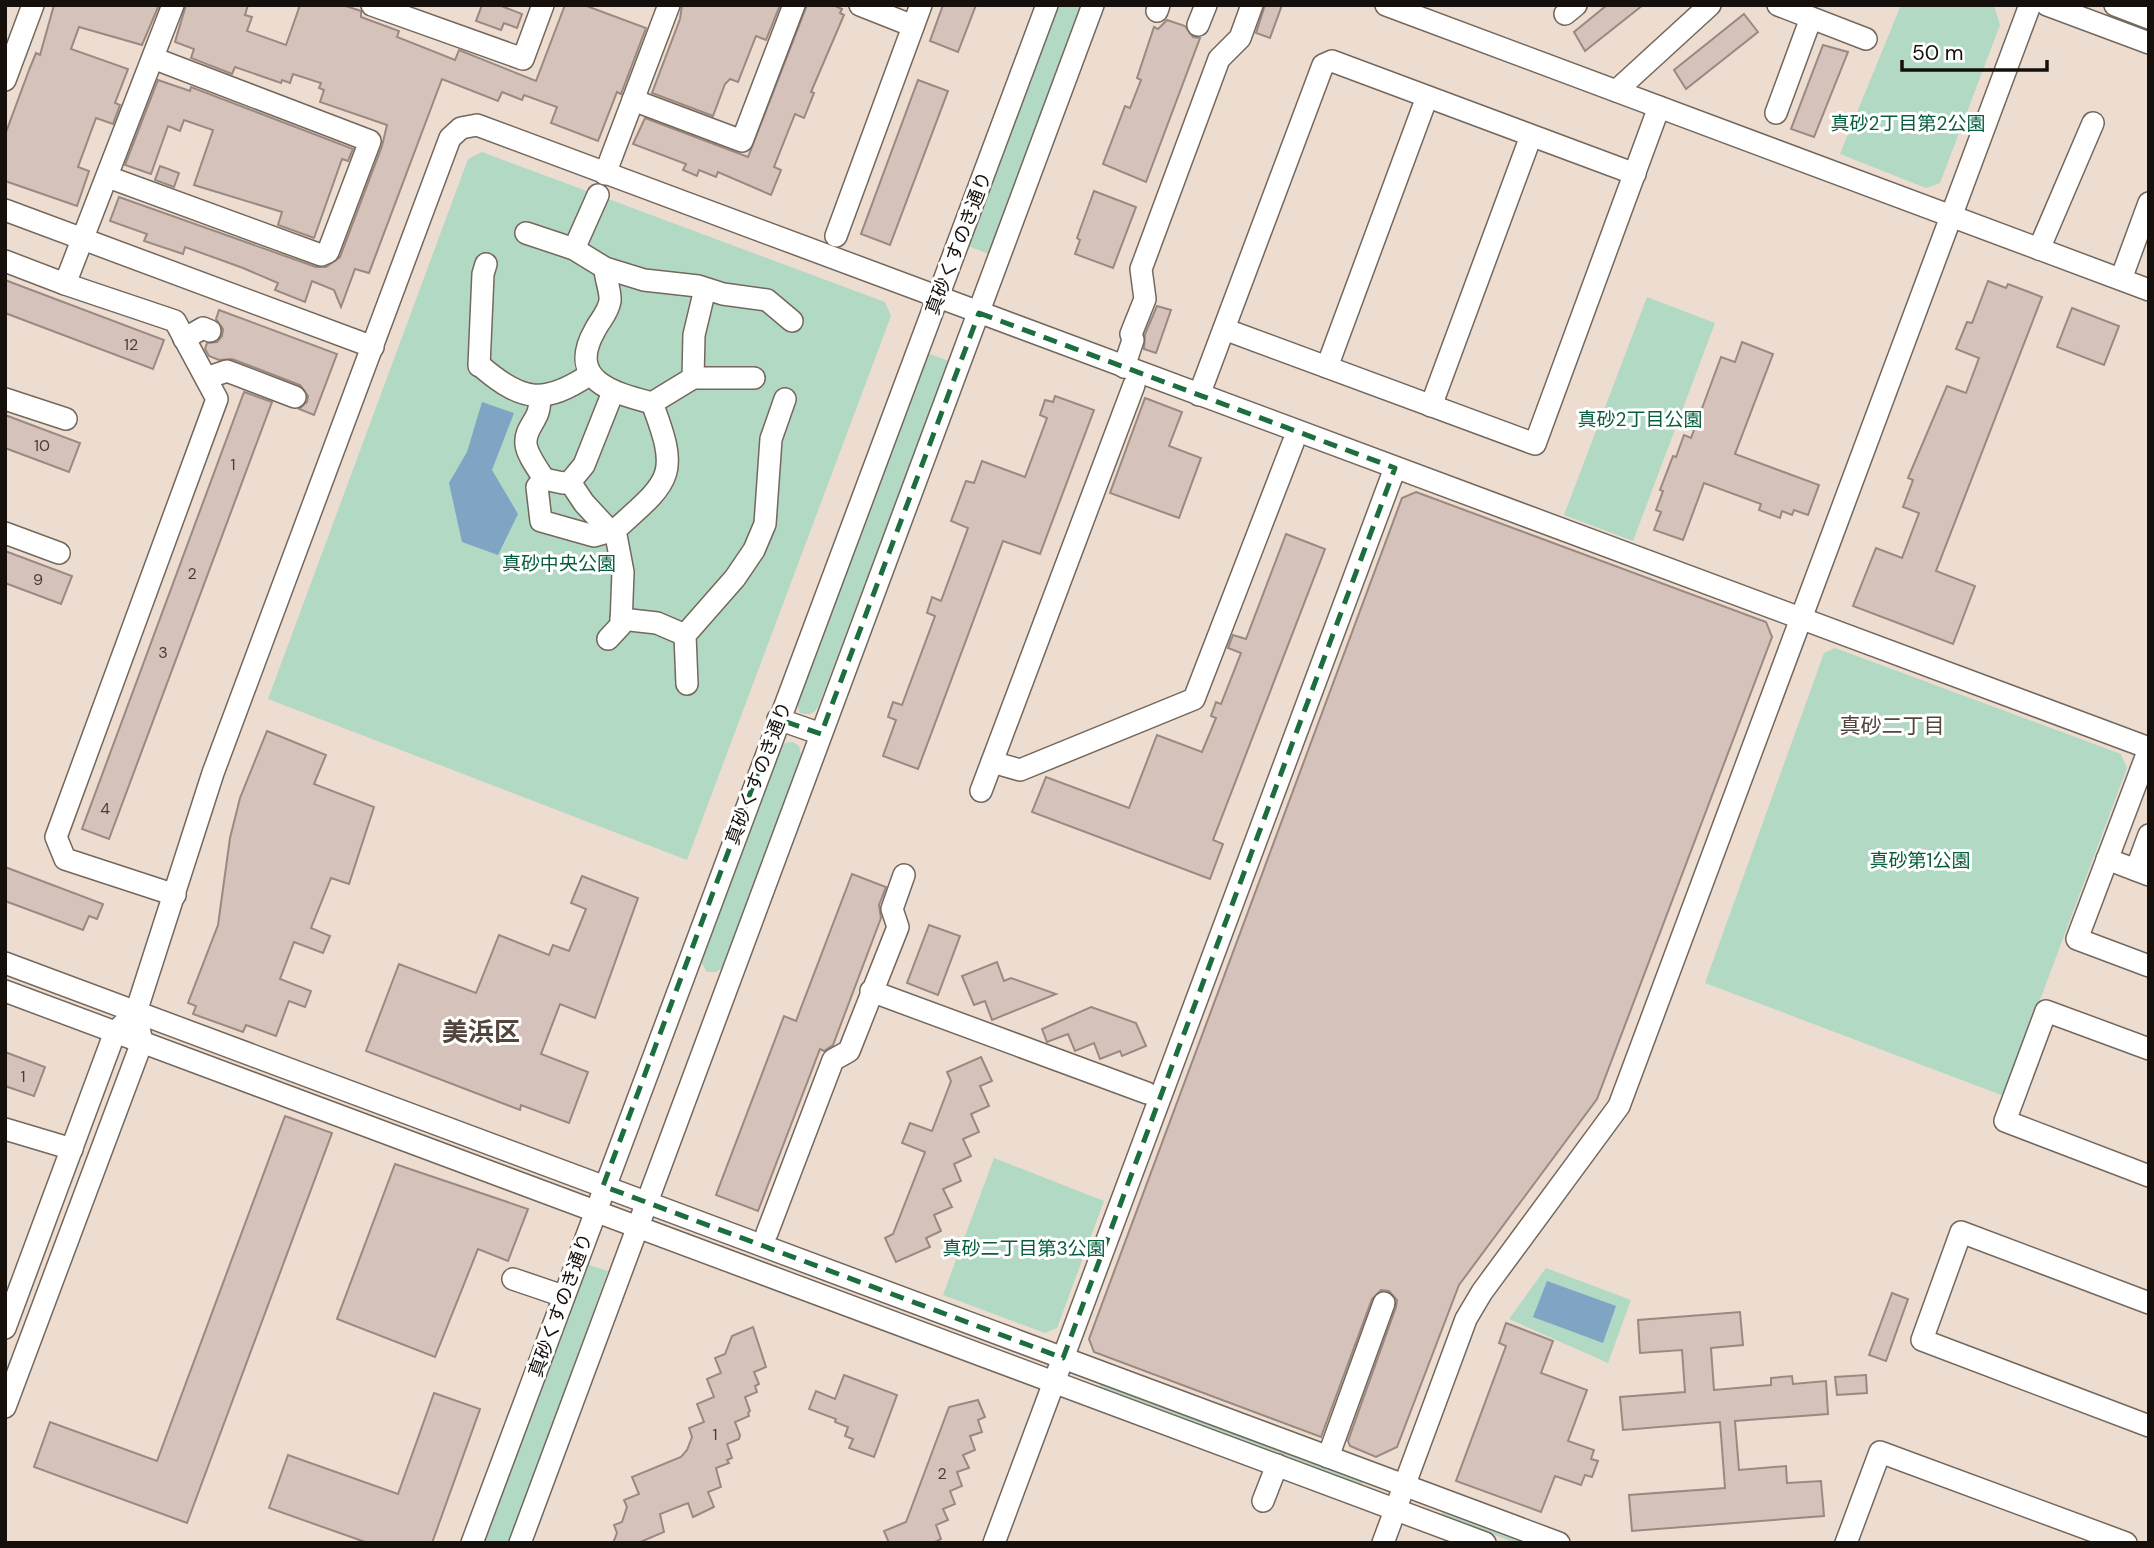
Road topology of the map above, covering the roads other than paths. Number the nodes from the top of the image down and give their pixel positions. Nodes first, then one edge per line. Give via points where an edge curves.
1 (33, 5) edge
2 (173, 5) edge
3 (372, 5) edge
4 (543, 5) edge
5 (669, 5) edge
6 (794, 5) edge
7 (860, 5) edge
8 (921, 5) edge
9 (1047, 5) edge
10 (1093, 5) edge
11 (1252, 5) edge
12 (1386, 5) edge
13 (1710, 5) edge
14 (1778, 5) edge
15 (2030, 5) edge
16 (2047, 5) edge
17 (2115, 5) edge
18 (1419, 10) edge
19 (417, 13) edge
20 (1811, 18) junction
21 (2149, 18) edge
22 (913, 26) junction
23 (1866, 39) dead end
24 (2149, 43) edge
25 (153, 58) junction
26 (5, 80) edge
27 (1616, 91) junction
28 (1427, 97) junction
29 (633, 100) junction
30 (1659, 107) junction
31 (1776, 113) dead end
32 (2093, 124) dead end
33 (1531, 135) junction
34 (605, 174) junction
35 (1635, 174) junction
36 (108, 177) junction
37 (598, 195) dead end
38 (2148, 208) edge
39 (5, 210) edge
40 (1953, 217) junction
41 (526, 233) dead end
42 (836, 236) dead end
43 (83, 240) junction
44 (575, 249) junction
45 (2039, 249) junction
46 (5, 261) edge
47 (486, 264) dead end
48 (605, 268) junction
49 (2121, 279) junction
50 (65, 284) junction
51 (705, 289) junction
52 (2149, 290) edge
53 (937, 298) junction
54 (979, 313) junction
55 (792, 321) dead end
56 (1224, 329) junction
57 (210, 331) dead end
58 (184, 339) junction
59 (373, 346) junction
60 (1327, 367) junction
61 (589, 374) junction
62 (1129, 376) junction
63 (694, 377) junction
64 (206, 378) junction
65 (754, 378) dead end
66 (613, 392) junction
67 (1199, 395) junction
68 (295, 397) dead end
69 (539, 397) junction
70 (5, 399) edge
71 (785, 399) dead end
72 (652, 403) junction
73 (1431, 405) junction
74 (66, 419) dead end
75 (1293, 443) dead end
76 (1395, 468) junction
77 (544, 479) junction
78 (570, 482) junction
79 (612, 530) junction
80 (5, 533) edge
81 (59, 553) dead end
82 (1799, 618) junction
83 (621, 619) junction
84 (685, 635) junction
85 (608, 639) dead end
86 (687, 684) dead end
87 (778, 719) junction
88 (821, 734) junction
89 (2149, 749) edge
90 (992, 762) junction
91 (981, 790) dead end
92 (2149, 835) edge
93 (2107, 859) junction
94 (2142, 872) edge
95 (904, 875) dead end
96 (175, 895) junction
97 (5, 963) edge
98 (2149, 966) edge
99 (5, 991) edge
100 (871, 991) junction
101 (136, 1012) junction
102 (115, 1032) junction
103 (142, 1042) junction
104 (2149, 1049) edge
105 (1147, 1093) dead end
106 (5, 1129) edge
107 (72, 1149) junction
108 (2149, 1175) edge
109 (603, 1186) junction
110 (646, 1202) junction
111 (594, 1211) junction
112 (637, 1226) junction
113 (767, 1233) dead end
114 (513, 1279) dead end
115 (564, 1296) junction
116 (1384, 1303) dead end
117 (2149, 1303) edge
118 (5, 1328) edge
119 (1063, 1358) junction
120 (1054, 1382) junction
121 (5, 1407) edge
122 (2149, 1426) edge
123 (1328, 1457) junction
124 (1277, 1465) junction
125 (1405, 1485) junction
126 (1263, 1501) dead end
127 (1396, 1509) junction
128 (472, 1543) edge
129 (520, 1543) edge
130 (993, 1543) edge
131 (1383, 1543) edge
132 (1485, 1543) edge
133 (1559, 1543) edge
134 (1846, 1543) edge
135 (2126, 1543) edge

1 - 26 street
2 - 25 street
3 - 19 street
4 - 19 street via 523,59
5 - 29 street
6 - 29 street via 742,141
7 - 22 street
8 - 22 street
9 - 53 street, 真砂くすのき通り
10 - 54 street
11 - 62 street via 1240,38 1219,60 1142,269 1144,299 1131,334
12 - 18 street
13 - 27 street
14 - 20 street
15 - 40 street
16 - 24 street
17 - 21 street
18 - 27 street
20 - 23 street
20 - 31 street
22 - 42 street
25 - 36 street
25 - 36 street via 370,141 328,252 321,255
27 - 30 street
28 - 33 street
28 - 56 street via 1332,61 1323,65
28 - 60 street
29 - 34 street
30 - 35 street
30 - 40 street
32 - 45 street
33 - 35 street
33 - 73 street
34 - 53 street
34 - 59 street via 477,125 460,128 450,138
35 - 73 street via 1535,444
36 - 43 street
37 - 44 street
38 - 49 street
39 - 43 street
40 - 45 street
40 - 82 street
41 - 44 street
43 - 50 street
43 - 59 street
44 - 48 street
45 - 49 street
46 - 50 street
47 - 69 street via 482,274 481,367 515,393
48 - 51 street via 644,280
48 - 61 street via 610,299 588,345
49 - 52 street
50 - 58 street via 175,321
51 - 55 street via 767,300
51 - 63 street via 694,335
53 - 54 street
53 - 87 street, 真砂くすのき通り
54 - 62 street
54 - 88 street
56 - 60 street
56 - 67 street
57 - 58 street via 203,328
58 - 64 street
59 - 96 street via 213,773
60 - 73 street
61 - 66 street
61 - 69 street
62 - 67 street
62 - 90 street
63 - 65 street
63 - 72 street
64 - 68 street via 227,372
64 - 96 street via 217,399 56,837 65,859
66 - 72 street
66 - 78 street via 593,449
67 - 76 street
69 - 77 street via 540,414 526,444
70 - 74 street
71 - 84 street via 771,439 762,533 735,578
72 - 79 street via 667,438 665,478 656,493
75 - 90 street via 1194,699 1020,770
76 - 82 street
76 - 119 street
77 - 78 street
77 - 79 street via 537,487 541,521 594,536
78 - 79 street
79 - 83 street via 623,572
80 - 81 street
82 - 89 street
82 - 125 street via 1619,1106 1466,1319
83 - 84 street via 657,623
83 - 85 street
84 - 86 street
87 - 88 street
87 - 109 street, 真砂くすのき通り
88 - 110 street
89 - 93 street
90 - 91 street
92 - 94 street
93 - 94 street
93 - 98 street via 2077,939
95 - 100 street via 891,909 898,927
96 - 101 street
97 - 101 street
99 - 102 street
100 - 105 street
100 - 113 street via 849,1051 833,1060
101 - 102 street
101 - 103 street
101 - 109 street
102 - 103 street
102 - 107 street
103 - 111 street
103 - 121 street
104 - 108 street via 2046,1011 2005,1121
106 - 107 street
107 - 118 street
109 - 110 street
109 - 111 street, 真砂くすのき通り
110 - 112 street
110 - 119 street
111 - 112 street
111 - 115 street, 真砂くすのき通り
112 - 120 street
112 - 129 street
114 - 115 street
115 - 128 street, 真砂くすのき通り
116 - 123 street
117 - 122 street via 1961,1232 1922,1340
119 - 120 street
119 - 123 street
120 - 124 street
120 - 130 street
123 - 125 street
124 - 126 street
124 - 127 street
125 - 127 street
125 - 133 street
127 - 131 street
127 - 132 street
134 - 135 street via 1880,1452

